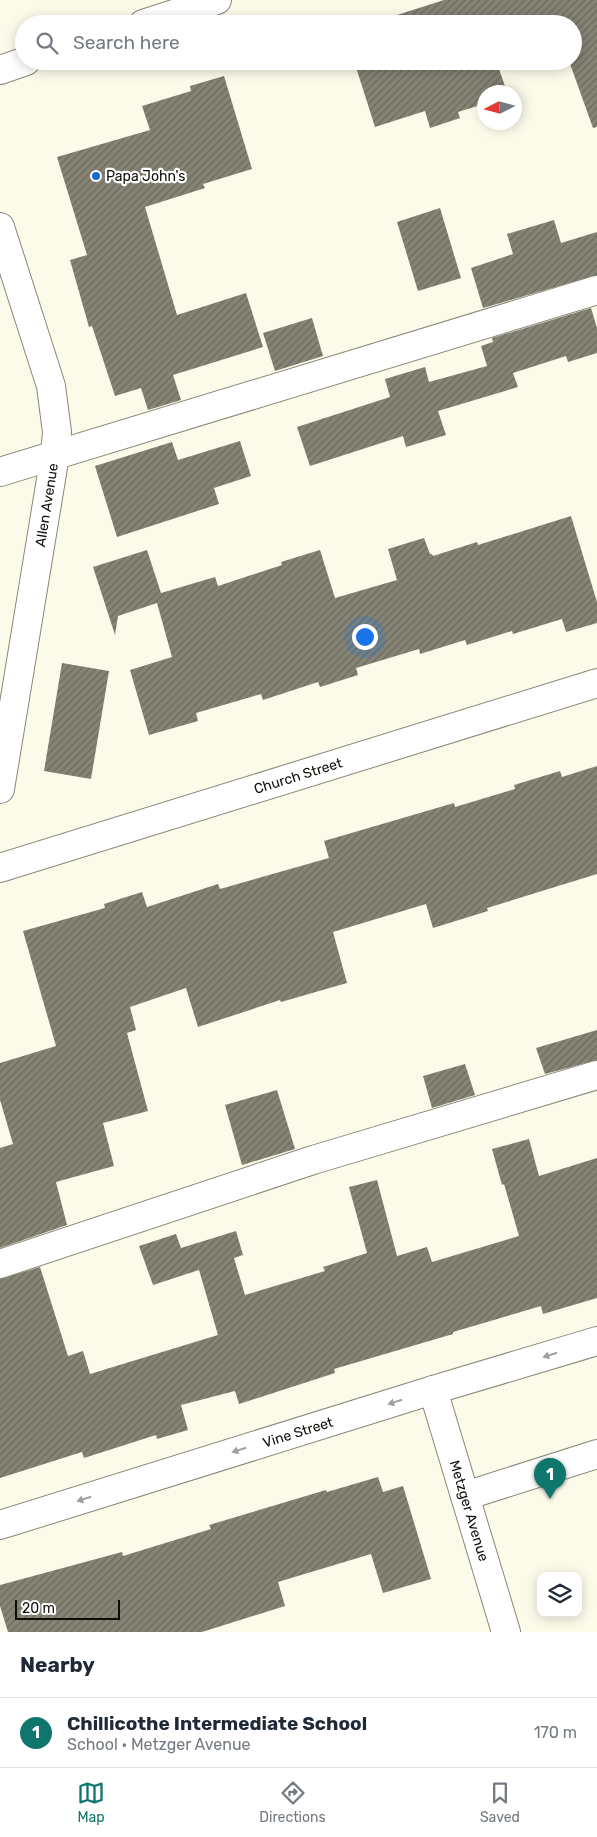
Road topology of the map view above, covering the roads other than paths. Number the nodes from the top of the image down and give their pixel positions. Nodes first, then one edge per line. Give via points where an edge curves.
1 (217, 0) edge
2 (171, 15) edge
3 (15, 65) edge
4 (0, 70) edge
5 (0, 227) edge
6 (597, 290) edge
7 (55, 455) junction
8 (0, 472) edge
9 (597, 683) edge
10 (0, 789) edge
11 (0, 868) edge
12 (597, 1075) edge
13 (0, 1264) edge
14 (597, 1342) edge
15 (433, 1390) junction
16 (597, 1454) edge
17 (465, 1496) junction
18 (0, 1525) edge
19 (506, 1632) edge

1 - 2 street
3 - 4 street
5 - 7 street, Allen Avenue via 51,386 57,432
6 - 7 street
7 - 8 street
7 - 10 street, Allen Avenue
9 - 11 street, Church Street
12 - 13 street via 313,1160
14 -> 15 street, Vine Street
15 - 17 street, Metzger Avenue
15 -> 18 street, Vine Street
16 - 17 street
17 - 19 street, Metzger Avenue

